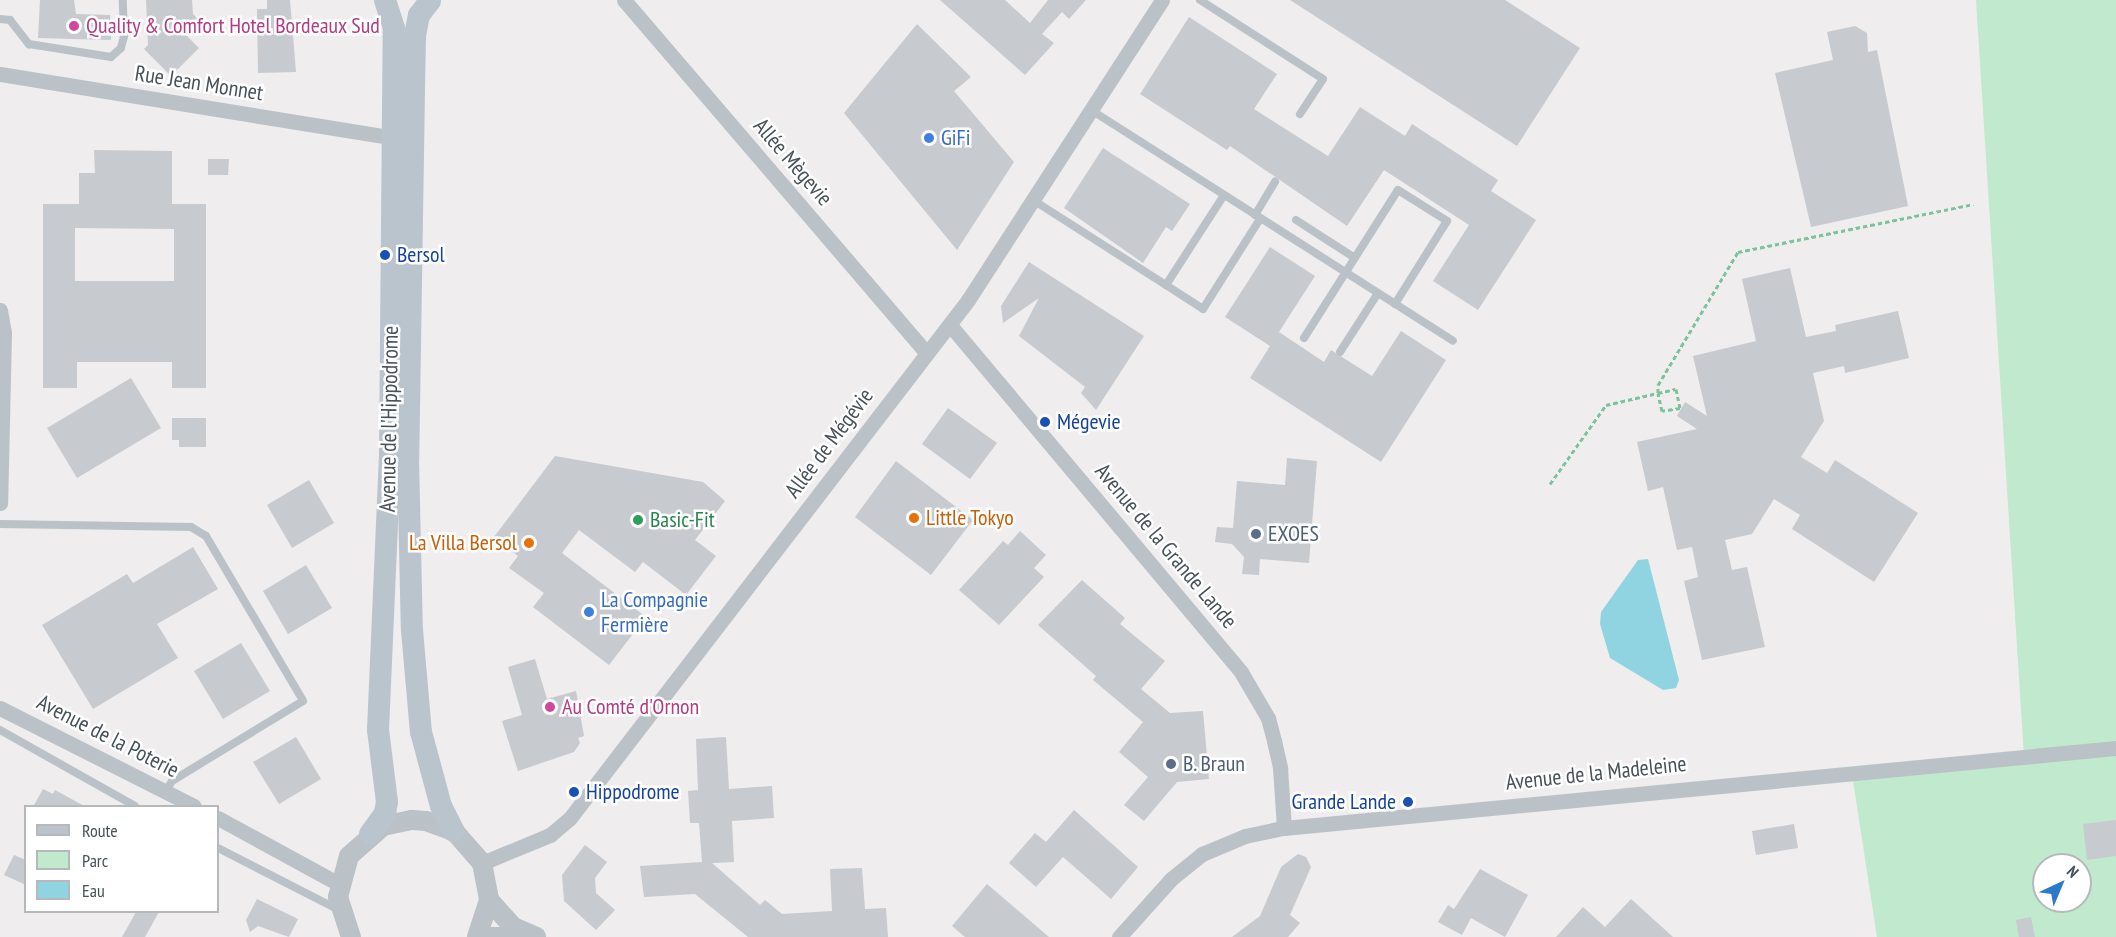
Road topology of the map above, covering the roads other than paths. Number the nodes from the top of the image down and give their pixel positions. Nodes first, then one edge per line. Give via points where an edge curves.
1 (123, 0) edge
2 (386, 0) edge
3 (624, 0) edge
4 (1162, 0) edge
5 (1200, 0) edge
6 (430, 1) edge
7 (0, 20) edge
8 (0, 74) edge
9 (1091, 110) junction
10 (1300, 114) dead end
11 (390, 137) junction
12 (1275, 182) dead end
13 (1224, 195) junction
14 (1032, 200) junction
15 (1257, 217) junction
16 (1296, 220) dead end
17 (1355, 258) junction
18 (1346, 273) junction
19 (1166, 285) junction
20 (1378, 293) junction
21 (1395, 304) junction
22 (0, 310) edge
23 (950, 325) junction
24 (1304, 338) dead end
25 (1453, 341) dead end
26 (927, 352) junction
27 (1340, 352) dead end
28 (0, 503) edge
29 (0, 524) edge
30 (0, 708) edge
31 (0, 730) edge
32 (2116, 748) edge
33 (165, 792) junction
34 (131, 805) edge
35 (190, 805) edge
36 (219, 819) edge
37 (1284, 828) junction
38 (454, 831) junction
39 (370, 834) junction
40 (219, 849) edge
41 (482, 863) junction
42 (339, 884) junction
43 (489, 900) junction
44 (340, 910) junction
45 (351, 937) edge
46 (477, 937) edge
47 (487, 937) edge
48 (506, 937) edge
49 (536, 937) edge
50 (1119, 937) edge

1 - 7 lane via 124,36 121,48 111,57 29,44 10,20
2 - 6 main road via 406,7
2 - 11 main road, Avenue de l'Hippodrome via 394,28
3 - 26 street, Allée Mègevie
4 - 9 street, Allée de Mégévie
5 - 10 lane via 1323,79
6 - 38 main road, Avenue de l'Hippodrome via 419,15 414,80 408,459 412,630 421,732 441,806
8 - 11 street, Rue Jean Monnet
9 - 13 lane
9 - 14 street, Allée de Mégévie
11 - 39 main road, Avenue de l'Hippodrome via 390,455 378,729 387,802 385,813
12 - 15 lane
13 - 15 lane
13 - 19 lane
14 - 19 lane
14 - 23 street, Allée de Mégévie
15 - 18 lane
15 - 19 lane via 1203,309
16 - 17 lane
17 - 18 lane
17 - 21 lane via 1398,190 1447,221
18 - 20 lane
18 - 24 lane
20 - 21 lane
20 - 27 lane
21 - 25 lane
22 - 28 street via 4,333
23 - 26 street, Allée de Mégévie
23 - 37 street, Avenue de la Grande Lande via 1241,672 1268,718
26 - 41 street, Allée de Mégévie via 570,818 550,835
29 - 33 lane via 191,527 206,536 303,701 172,781
30 - 33 street, Avenue de la Poterie
31 - 34 lane
32 - 37 street, Avenue de la Madeleine
33 - 35 street, Avenue de la Poterie
36 - 42 street
37 - 50 street, Avenue de la Madeleine via 1245,836 1202,854 1171,879
38 - 39 street via 426,820 412,820 397,821
38 - 41 street
39 - 42 street via 349,856
40 - 44 lane
41 - 43 street
42 - 44 street
43 - 46 street
43 - 49 street via 504,920
44 - 45 street
47 - 48 street

